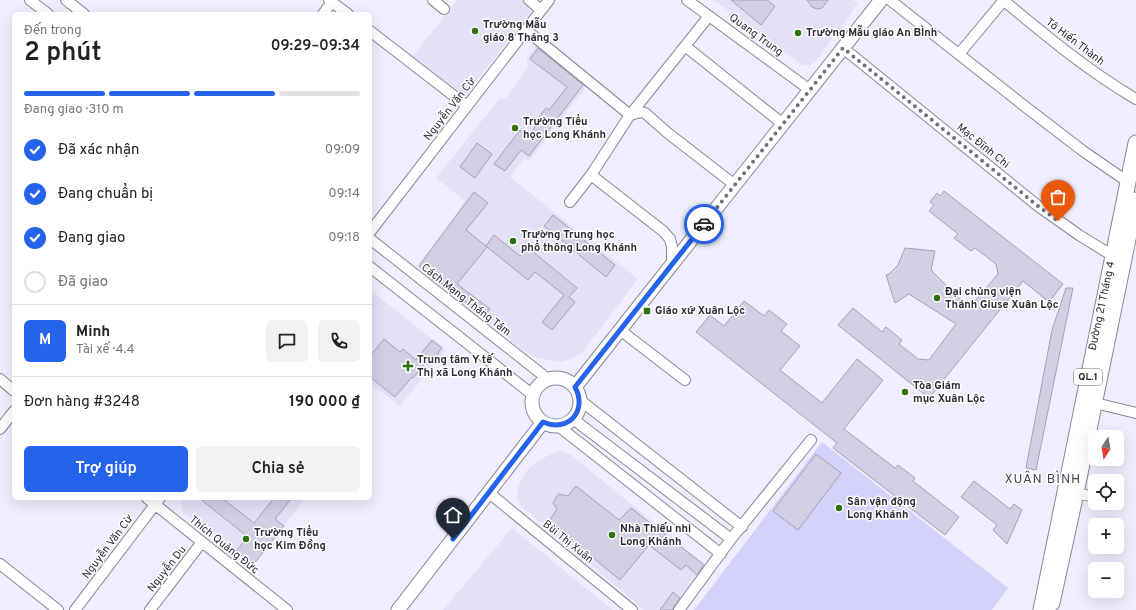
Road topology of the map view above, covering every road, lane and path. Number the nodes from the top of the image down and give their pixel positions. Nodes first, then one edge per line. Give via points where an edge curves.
1 (30, 0) edge
2 (66, 0) edge
3 (433, 0) edge
4 (529, 0) edge
5 (549, 0) edge
6 (881, 0) edge
7 (890, 0) edge
8 (1003, 0) edge
9 (330, 1) edge
10 (689, 1) edge
11 (444, 9) dead end
12 (541, 10) junction
13 (45, 12) edge
14 (81, 12) edge
15 (324, 12) edge
16 (345, 12) edge
17 (708, 16) junction
18 (526, 30) junction
19 (372, 33) edge
20 (685, 46) junction
21 (843, 48) junction
22 (959, 54) junction
23 (810, 90) junction
24 (1136, 99) edge
25 (467, 106) junction
26 (630, 115) junction
27 (784, 124) junction
28 (1136, 143) edge
29 (591, 175) junction
30 (1128, 182) junction
31 (734, 185) junction
32 (1136, 200) edge
33 (570, 202) dead end
34 (372, 229) edge
35 (372, 241) edge
36 (1113, 256) junction
37 (672, 264) junction
38 (372, 269) edge
39 (620, 330) junction
40 (548, 379) junction
41 (0, 380) edge
42 (685, 380) dead end
43 (575, 387) junction
44 (12, 389) edge
45 (533, 394) junction
46 (580, 400) junction
47 (1095, 403) junction
48 (12, 413) edge
49 (1136, 413) edge
50 (572, 418) junction
51 (543, 422) junction
52 (557, 425) junction
53 (0, 429) edge
54 (811, 440) dead end
55 (488, 492) junction
56 (1076, 492) junction
57 (1088, 495) edge
58 (154, 500) edge
59 (742, 527) junction
60 (732, 539) junction
61 (202, 542) junction
62 (721, 554) junction
63 (0, 564) edge
64 (58, 610) edge
65 (75, 610) edge
66 (150, 610) edge
67 (287, 610) edge
68 (398, 610) edge
69 (632, 610) edge
70 (679, 610) edge
71 (1041, 610) edge
72 (1051, 610) edge

1 - 13 street
2 - 14 street
3 - 11 street
4 - 12 street
5 - 12 street, Nguyễn Văn Cừ
6 - 21 main road
7 - 22 street
8 - 22 street
8 - 24 street, Tô Hiến Thành via 1064,50
9 - 15 street
9 - 16 street
10 - 17 street, Quang Trung
12 - 18 street, Nguyễn Văn Cừ
17 - 20 street
17 - 23 street, Quang Trung
18 - 25 street, Nguyễn Văn Cừ
18 - 26 street
19 - 25 street
20 - 26 street
20 - 27 street
21 - 23 main road
21 - 36 street, Mạc Đĩnh Chi via 1038,206
22 - 30 street via 1083,151
23 - 27 main road
25 - 34 street, Nguyễn Văn Cừ
26 - 29 street
26 - 31 street via 645,113
27 - 31 main road
28 - 30 highway, Đường 21 Tháng 4 / QL.1
29 - 33 street
29 - 37 street via 663,230 670,239
30 - 36 highway, Đường 21 Tháng 4 / QL.1
31 - 37 main road
32 - 47 highway, Đường 21 Tháng 4 / QL.1
35 - 40 street, Cách Mạng Tháng Tám
36 - 71 highway, Đường 21 Tháng 4 / QL.1
37 - 39 main road
38 - 45 street
39 - 42 street
39 - 43 main road
40 - 43 main road via 558,378
40 - 45 main road via 538,385
41 - 44 street
43 - 46 main road
45 - 51 main road via 532,405 536,415
46 - 50 main road
46 - 59 street
47 - 49 street
47 - 56 highway, Đường 21 Tháng 4 / QL.1
48 - 53 street
50 - 52 main road
50 - 60 street
51 - 52 main road
51 - 55 main road
52 - 62 street
54 - 59 street
55 - 68 main road
55 - 69 street, Bùi Thị Xuân
56 - 57 street
56 - 72 highway, Đường 21 Tháng 4 / QL.1
58 - 61 street, Thích Quảng Đức
58 - 65 street, Nguyễn Văn Cừ
59 - 60 street
60 - 62 street
61 - 66 street, Nguyễn Du
61 - 67 street, Thích Quảng Đức
62 - 70 street
63 - 64 street

